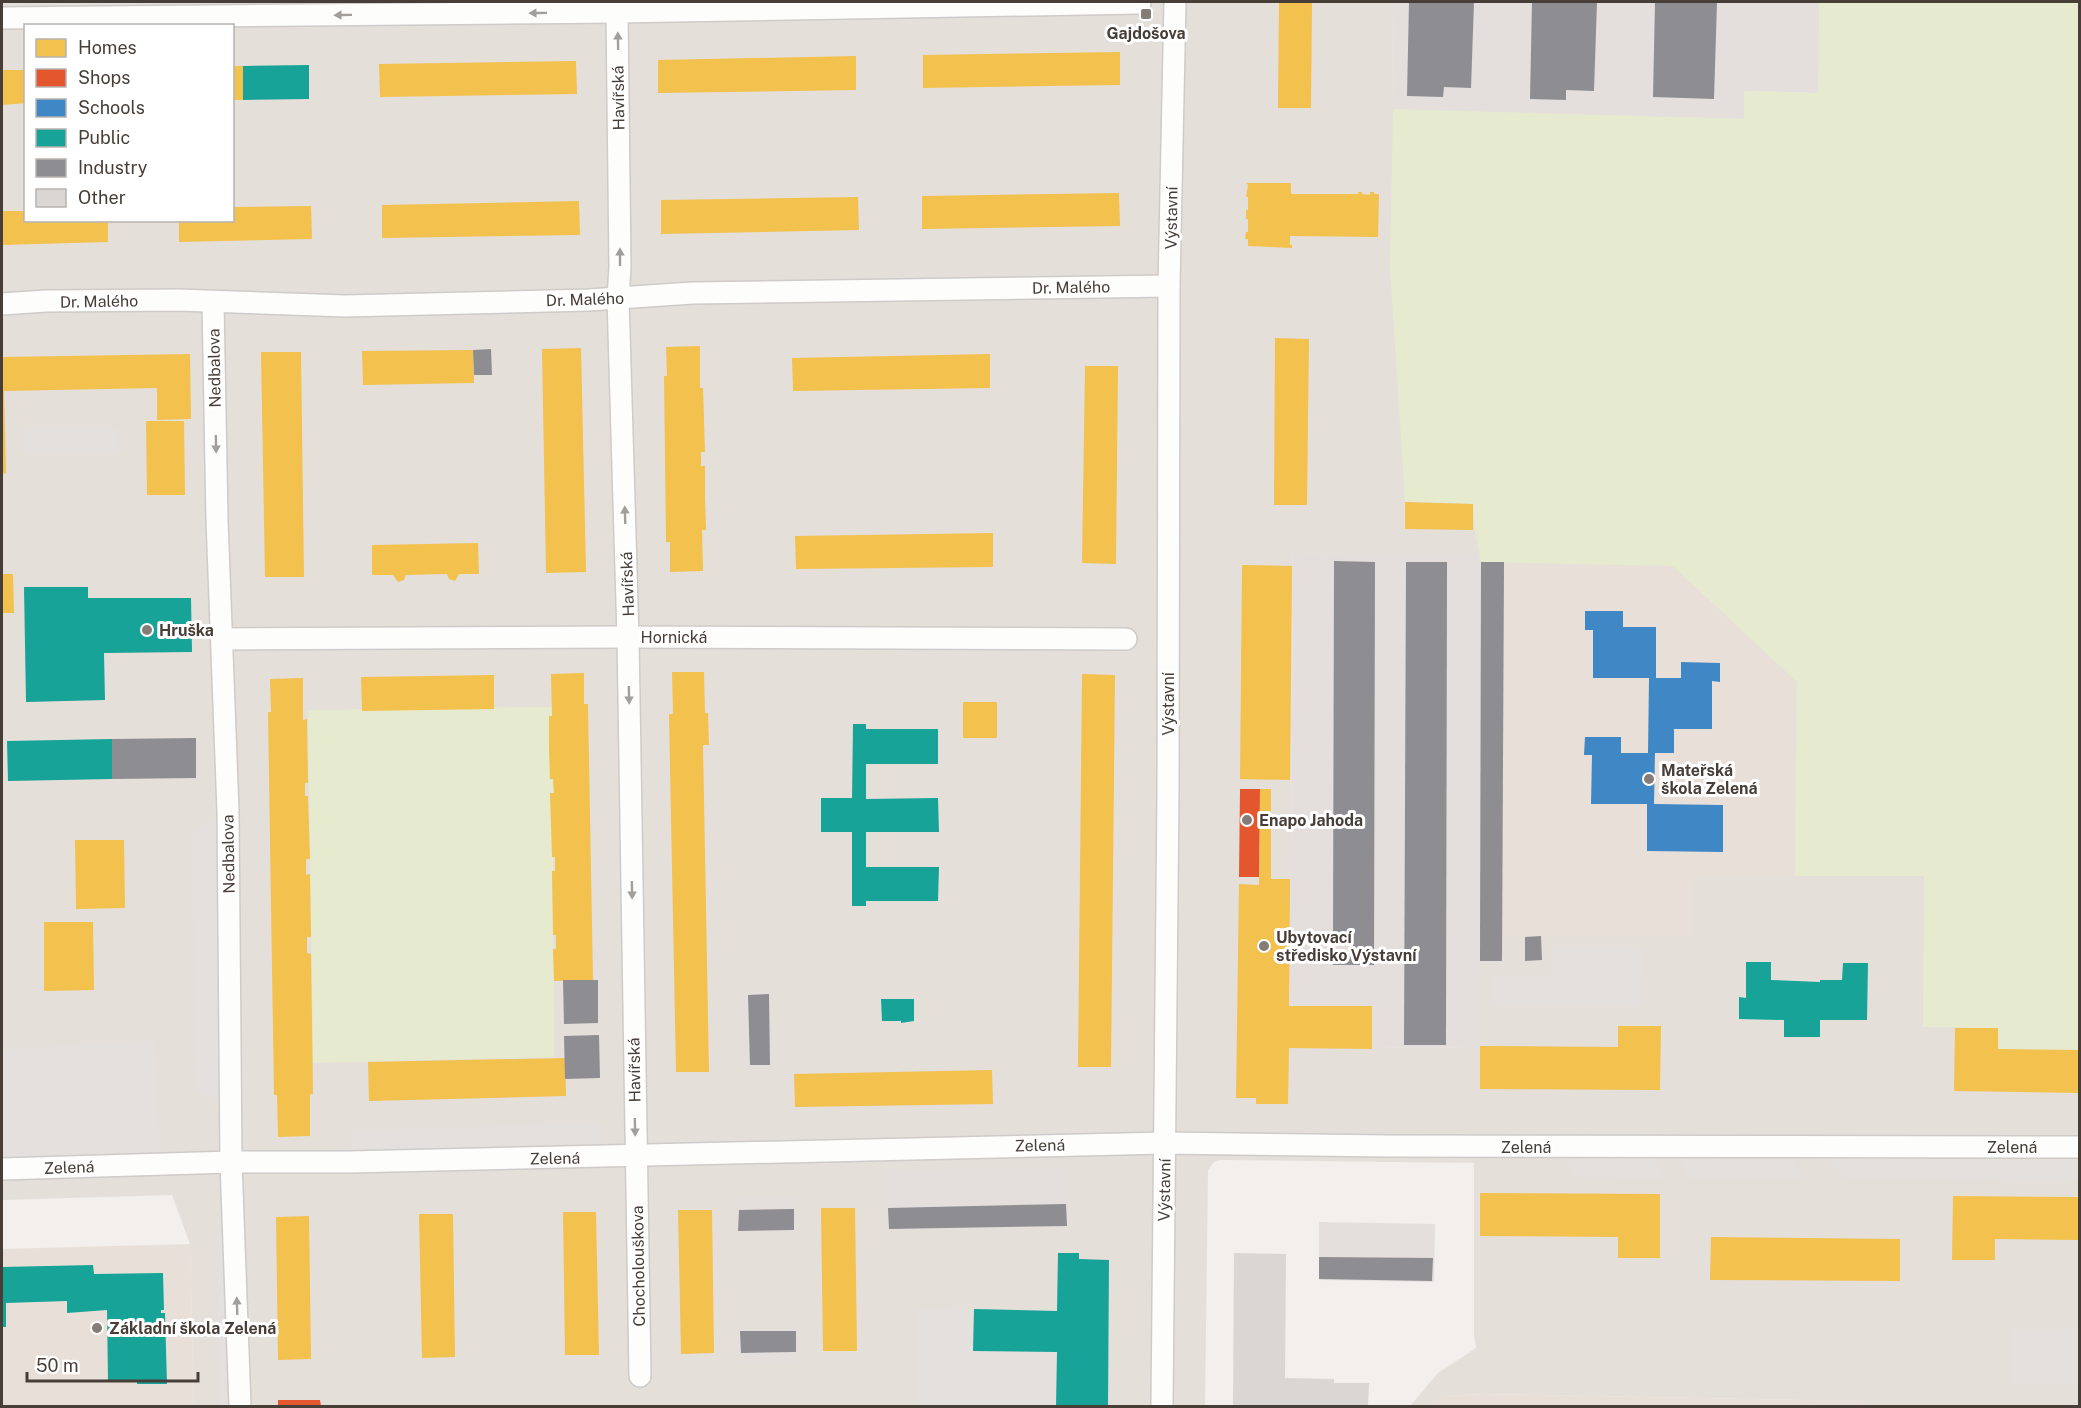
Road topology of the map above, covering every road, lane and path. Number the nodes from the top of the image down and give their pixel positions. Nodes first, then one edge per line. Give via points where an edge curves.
1 (1175, 2) edge
2 (1140, 3) edge
3 (617, 12) junction
4 (2, 18) edge
5 (1169, 286) junction
6 (618, 298) junction
7 (213, 302) junction
8 (2, 304) edge
9 (628, 637) junction
10 (222, 639) junction
11 (1126, 639) dead end
12 (1165, 1143) junction
13 (2079, 1147) edge
14 (635, 1156) junction
15 (231, 1162) junction
16 (2, 1170) edge
17 (640, 1376) dead end
18 (240, 1407) edge
19 (1162, 1407) edge

1 - 5 street, Výstavní
2 - 3 street
3 -> 4 street
6 -> 3 street, Havířská
5 - 6 street, Dr. Malého via 692,293
5 - 12 street, Výstavní
6 - 7 street, Dr. Malého via 345,306
9 -> 6 street, Havířská
7 - 8 street, Dr. Malého
7 -> 10 street, Nedbalova
9 - 10 street, Hornická
9 - 11 street, Hornická
9 -> 14 street, Havířská
10 - 15 street, Nedbalova via 228,811
12 - 13 street, Zelená
12 - 14 street, Zelená
12 - 19 street, Výstavní
14 - 15 street, Zelená
14 - 17 street, Chocholouškova
15 - 16 street, Zelená
18 -> 15 street, Nedbalova

